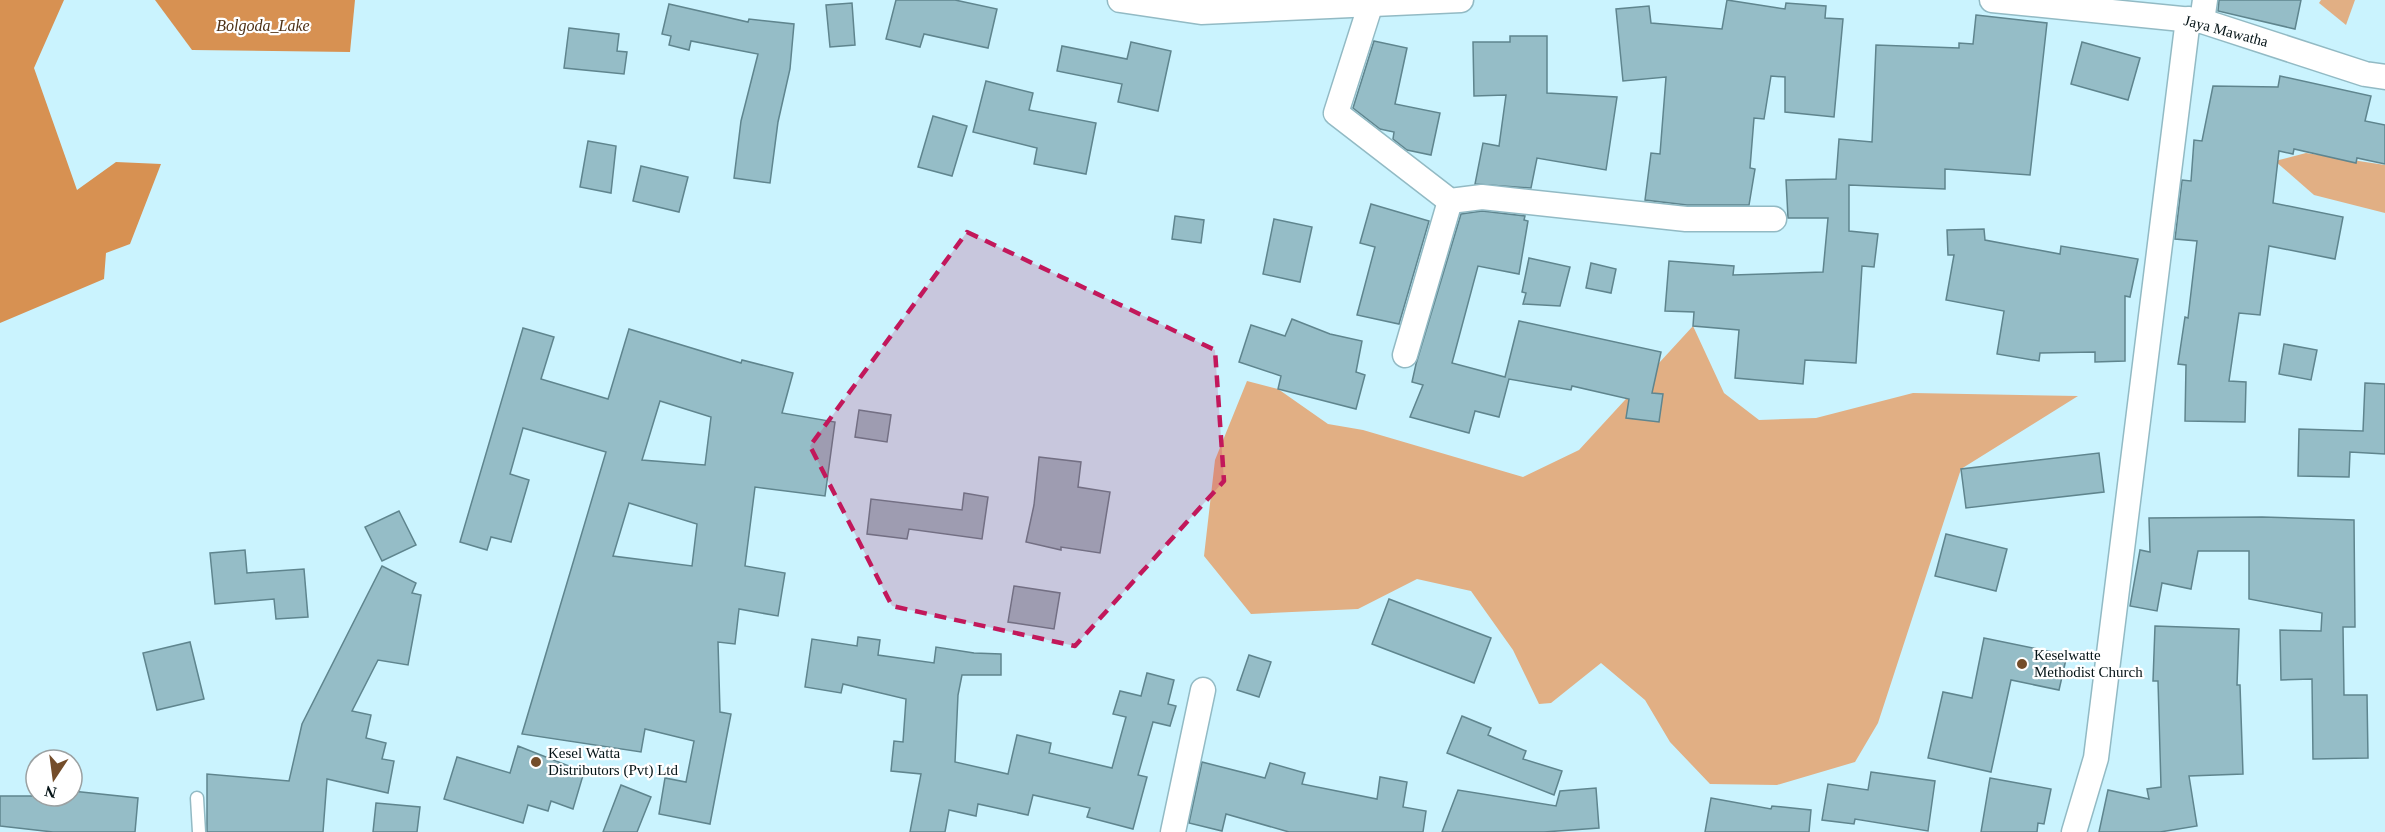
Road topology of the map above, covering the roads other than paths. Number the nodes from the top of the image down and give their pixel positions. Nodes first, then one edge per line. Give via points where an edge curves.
1 (1120, 0) edge
2 (1461, 0) edge
3 (1992, 0) edge
4 (1372, 2) edge
5 (2198, 14) edge
6 (2385, 77) edge
7 (1450, 201) junction
8 (1774, 219) dead end
9 (1405, 355) dead end
10 (1203, 690) dead end
11 (197, 798) dead end
12 (199, 832) edge
13 (1173, 832) edge
14 (2074, 832) edge

1 - 4 street via 1201,12
2 - 4 street
3 - 5 street, Jaya Mawatha
4 - 7 street via 1336,113
5 - 6 street, Jaya Mawatha via 2365,74
5 - 14 street via 2096,758
7 - 8 street via 1482,197 1686,219
7 - 9 street
10 - 13 street
11 - 12 lane

